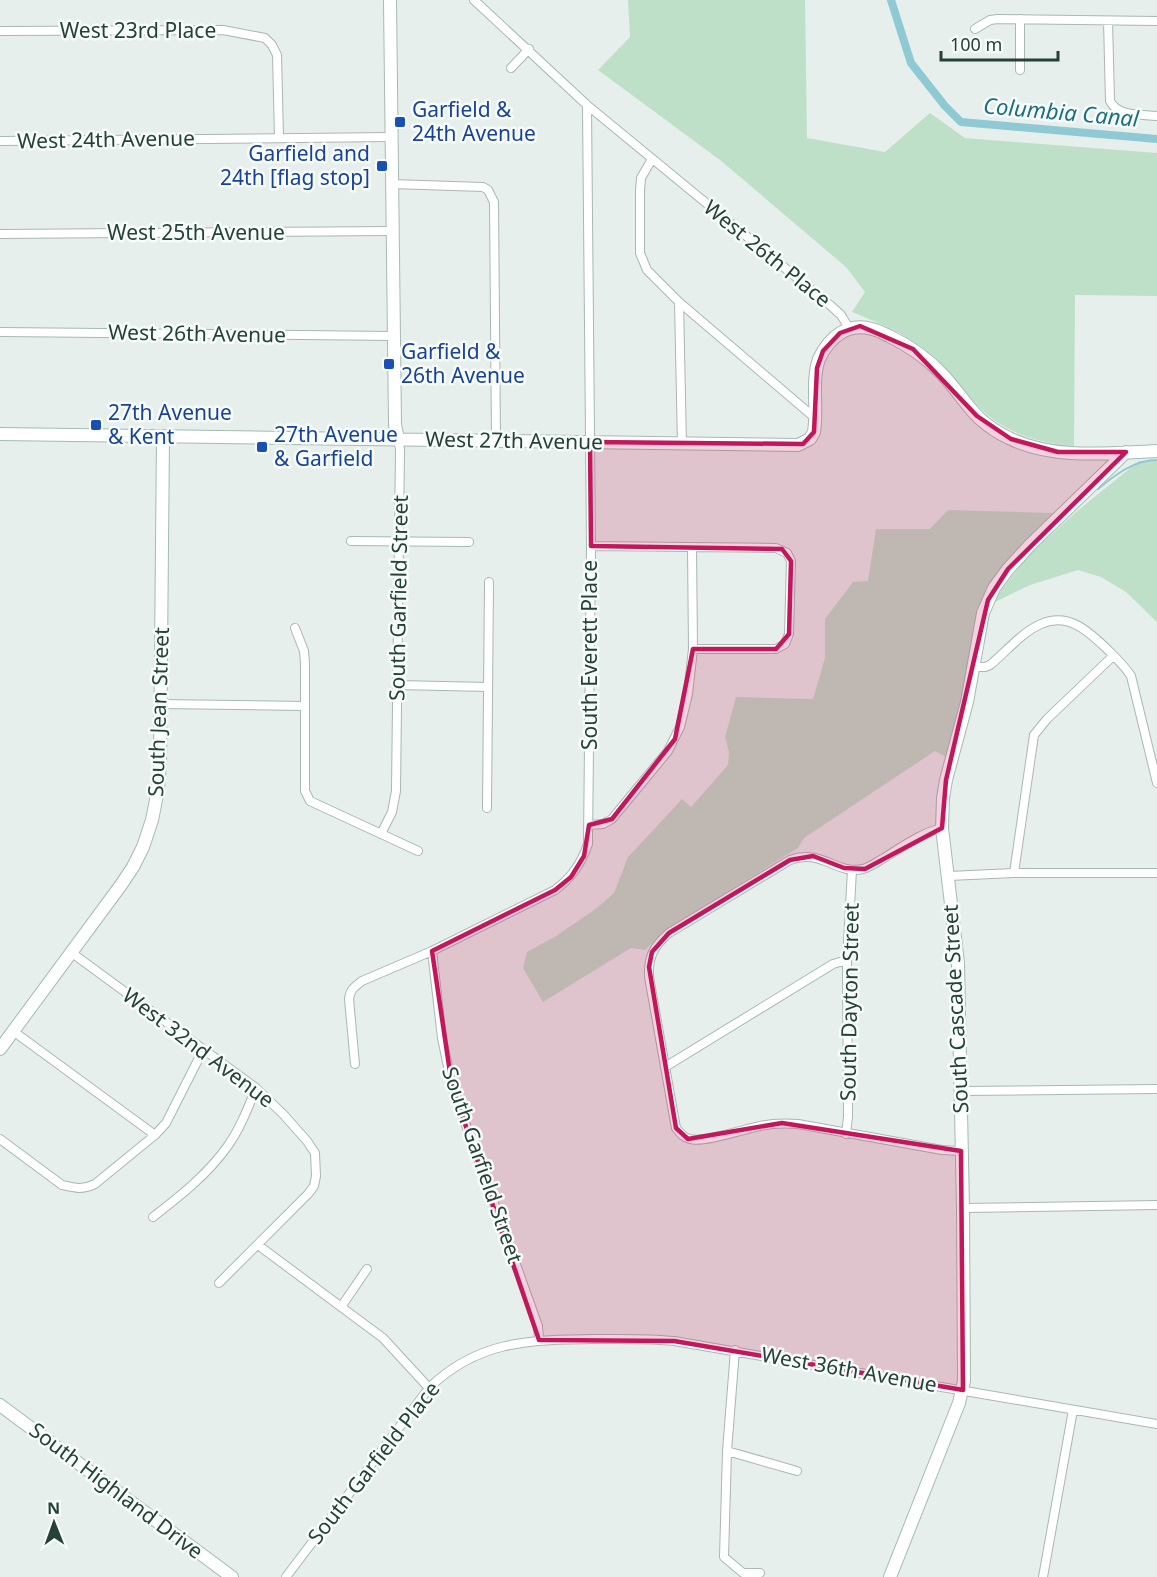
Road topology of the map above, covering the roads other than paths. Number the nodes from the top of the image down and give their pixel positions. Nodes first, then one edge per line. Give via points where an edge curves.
1 (390, 0) edge
2 (474, 0) edge
3 (1020, 19) junction
4 (1108, 21) junction
5 (1157, 21) edge
6 (975, 29) dead end
7 (0, 31) edge
8 (529, 49) junction
9 (510, 68) dead end
10 (1020, 70) dead end
11 (587, 105) junction
12 (1157, 116) edge
13 (391, 137) junction
14 (279, 138) junction
15 (0, 141) edge
16 (652, 159) junction
17 (392, 184) junction
18 (393, 231) junction
19 (0, 234) edge
20 (679, 302) junction
21 (849, 328) junction
22 (0, 332) edge
23 (394, 336) junction
24 (815, 418) junction
25 (0, 434) edge
26 (163, 436) junction
27 (398, 439) junction
28 (496, 441) junction
29 (590, 442) junction
30 (682, 445) junction
31 (1157, 451) edge
32 (1126, 452) junction
33 (351, 541) dead end
34 (400, 541) junction
35 (469, 542) dead end
36 (591, 546) junction
37 (692, 548) junction
38 (489, 582) dead end
39 (295, 628) dead end
40 (693, 649) junction
41 (1113, 656) junction
42 (973, 667) junction
43 (398, 685) junction
44 (488, 687) junction
45 (161, 704) junction
46 (304, 706) junction
47 (1157, 783) edge
48 (487, 808) dead end
49 (589, 825) junction
50 (942, 828) junction
51 (381, 834) junction
52 (418, 851) dead end
53 (852, 870) junction
54 (1014, 873) junction
55 (1157, 873) edge
56 (949, 876) junction
57 (432, 951) junction
58 (72, 953) junction
59 (847, 960) junction
60 (13, 1031) junction
61 (0, 1049) edge
62 (203, 1050) junction
63 (355, 1064) dead end
64 (666, 1067) junction
65 (256, 1088) junction
66 (1157, 1089) edge
67 (961, 1091) junction
68 (846, 1134) junction
69 (155, 1135) junction
70 (0, 1139) edge
71 (961, 1151) junction
72 (1157, 1205) edge
73 (963, 1208) junction
74 (153, 1217) dead end
75 (258, 1245) junction
76 (367, 1269) dead end
77 (219, 1283) dead end
78 (341, 1306) junction
79 (539, 1340) junction
80 (735, 1350) junction
81 (429, 1388) junction
82 (963, 1390) junction
83 (0, 1405) edge
84 (1073, 1410) junction
85 (1157, 1424) edge
86 (727, 1451) junction
87 (796, 1471) dead end
88 (760, 1573) dead end
89 (232, 1577) edge
90 (286, 1577) edge
91 (890, 1577) edge
92 (1043, 1577) edge

1 - 13 street, South Garfield Street
2 - 8 street, West 26th Place
3 - 4 street
3 - 6 street via 990,20
3 - 10 street
4 - 5 street
4 - 12 street via 1108,96 1113,107
7 - 14 street, West 23rd Place via 223,30 265,38 277,55
8 - 9 street
8 - 11 street, West 26th Place
11 - 16 street, West 26th Place
11 - 29 street, South Everett Place
13 - 14 street, West 24th Avenue
13 - 17 street, South Garfield Street
14 - 15 street, West 24th Avenue
16 - 20 street via 641,178 640,253 653,279
16 - 21 street, West 26th Place via 830,305
17 - 18 street, South Garfield Street
17 - 28 street via 483,186 494,202
18 - 19 street, West 25th Avenue
18 - 23 street, South Garfield Street
20 - 24 street
20 - 30 street
21 - 24 street via 833,338 819,360
21 - 32 street via 875,329 913,349 943,375 982,420 1011,439 1058,452
22 - 23 street, West 26th Avenue
23 - 27 street, South Garfield Street
24 - 30 street, West 27th Avenue via 814,432 802,444
25 - 26 street, West 27th Avenue
26 - 27 street, West 27th Avenue
26 - 45 street, South Jean Street
27 - 28 street, West 27th Avenue
27 - 34 street, South Garfield Street
28 - 29 street, West 27th Avenue
29 - 30 street, West 27th Avenue
29 - 36 street, South Everett Place
31 - 32 street
32 - 42 street, South Cascade Street via 1001,576 983,613
33 - 34 street
34 - 35 street
34 - 43 street, South Garfield Street
36 - 37 street
36 - 49 street, South Everett Place
37 - 40 street
37 - 40 street via 776,548 787,553 791,561 789,634 785,644 776,649
38 - 44 street
39 - 46 street via 304,651
40 - 49 street via 688,694 675,739 612,819
41 - 42 street via 1088,630 1070,622 1050,621 1032,630 990,665
41 - 47 street via 1135,684
41 - 54 street via 1034,735
42 - 50 street, South Cascade Street via 946,780
43 - 44 street
43 - 51 street, South Garfield Street via 396,791 392,812
44 - 48 street
45 - 46 street
45 - 58 street, South Jean Street via 158,790 148,834 121,885
46 - 51 street via 307,797
49 - 57 street, South Everett Place via 588,844 580,866 562,884
50 - 53 street via 865,868
50 - 56 street, South Cascade Street
51 - 52 street
53 - 59 street, South Dayton Street
53 - 64 street via 813,856 798,857 658,942 648,967
54 - 55 street
54 - 56 street
56 - 67 street, South Cascade Street via 957,943
57 - 63 street, South Everett Place via 362,981 350,992
57 - 79 street, South Garfield Street via 452,1086 538,1326
58 - 60 street, South Jean Street
58 - 62 street, West 32nd Avenue
59 - 64 street via 833,964
59 - 68 street, South Dayton Street
60 - 61 street, South Jean Street
60 - 69 street
62 - 65 street, West 32nd Avenue
62 - 69 street via 174,1111
64 - 68 street via 676,1128 688,1139 782,1123
65 - 74 street via 228,1146 188,1190
65 - 75 street, West 32nd Avenue via 307,1141 317,1168 309,1194
66 - 67 street
67 - 71 street, South Cascade Street
68 - 71 street
69 - 70 street via 95,1184 83,1189 62,1185
71 - 73 street, South Cascade Street
72 - 73 street
73 - 82 street, South Cascade Street
75 - 77 street
75 - 78 street
76 - 78 street
78 - 81 street via 383,1338
79 - 80 street, West 36th Avenue via 659,1339
79 - 81 street, South Garfield Place via 475,1355 443,1374
80 - 82 street, West 36th Avenue
80 - 86 street
81 - 90 street, South Garfield Place
82 - 84 street, West 36th Avenue
82 - 91 street, South Cascade Street
83 - 89 street, South Highland Drive
84 - 85 street, West 36th Avenue
84 - 92 street
86 - 87 street
86 - 88 street via 724,1557 743,1573

